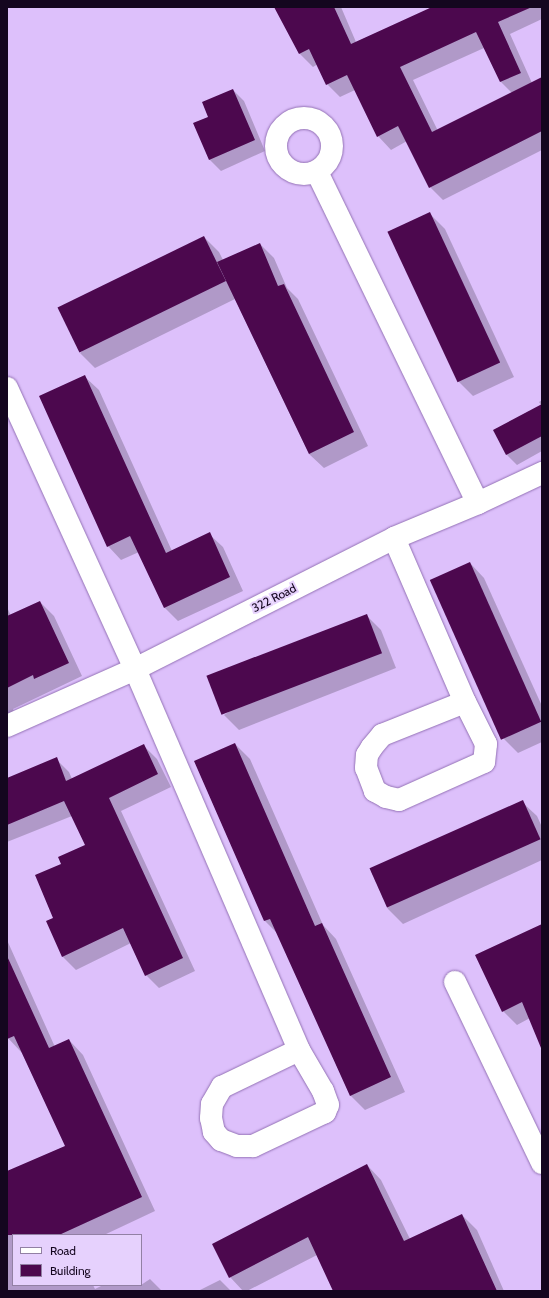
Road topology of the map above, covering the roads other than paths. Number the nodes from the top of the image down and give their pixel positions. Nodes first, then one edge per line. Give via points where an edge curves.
1 (317, 172) dead end
2 (7, 388) edge
3 (542, 473) edge
4 (478, 503) junction
5 (394, 538) junction
6 (135, 669) junction
7 (465, 702) junction
8 (7, 726) edge
9 (455, 982) dead end
10 (299, 1050) junction
11 (542, 1163) edge

1 - 4 street
2 - 6 street
3 - 4 street, 322 Road
4 - 5 street, 322 Road
5 - 6 street, 322 Road
5 - 7 street
6 - 8 street, 322 Road
6 - 10 street
7 - 7 street via 486,744 484,762 400,800 375,791 366,768 368,755 382,735
9 - 11 street
10 - 10 street via 323,1091 328,1105 325,1112 253,1146 237,1146 221,1140 214,1132 211,1118 212,1104 222,1087

